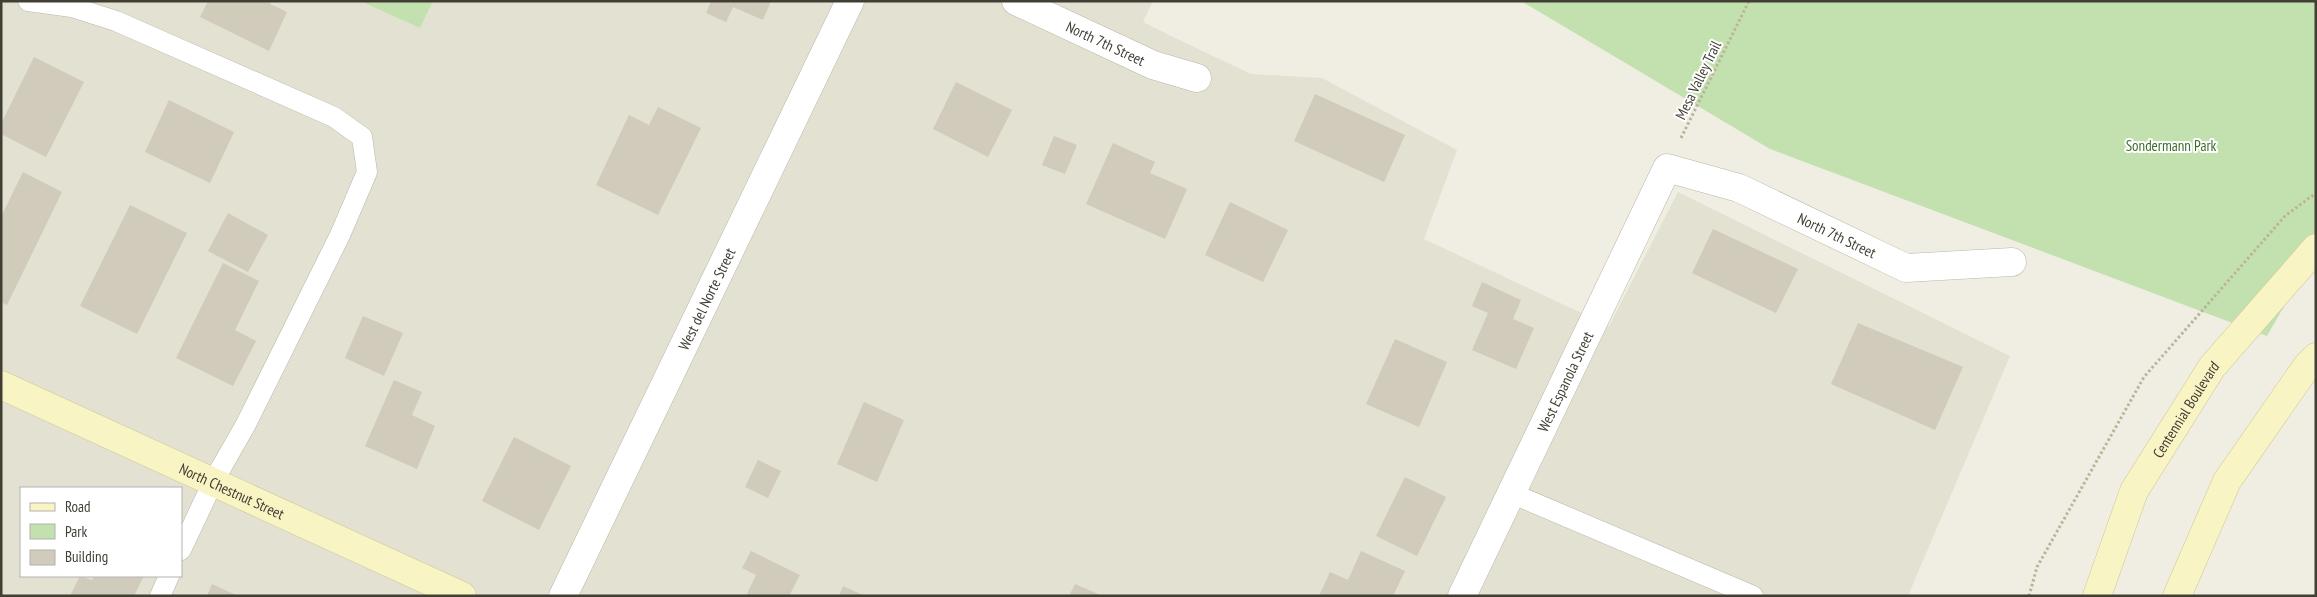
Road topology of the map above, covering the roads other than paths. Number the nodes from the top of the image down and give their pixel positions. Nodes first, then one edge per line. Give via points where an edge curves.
1 (28, 1) edge
2 (850, 1) edge
3 (1016, 1) edge
4 (1197, 78) dead end
5 (1667, 168) joint
6 (2316, 248) edge
7 (2012, 262) dead end
8 (2316, 357) edge
9 (1, 384) edge
10 (213, 482) junction
11 (1512, 493) junction
12 (182, 548) edge
13 (169, 577) edge
14 (160, 596) edge
15 (462, 596) edge
16 (562, 596) edge
17 (1462, 596) edge
18 (1753, 596) edge
19 (2097, 596) edge
20 (2177, 596) edge

1 - 10 lane via 72,7 116,21 334,117 362,137 367,172 363,182 246,424
2 - 16 street, West del Norte Street
3 - 4 street, North 7th Street via 1152,65
5 - 7 street, North 7th Street via 1739,188 1906,268
5 - 11 street, West Espanola Street
6 - 19 main road, Centennial Boulevard via 2212,367 2134,491
8 - 20 main road via 2306,366 2227,481
9 - 10 main road, North Chestnut Street
10 - 12 lane
10 - 15 main road, North Chestnut Street
11 - 17 street, West Espanola Street
11 - 18 lane
13 - 14 lane

